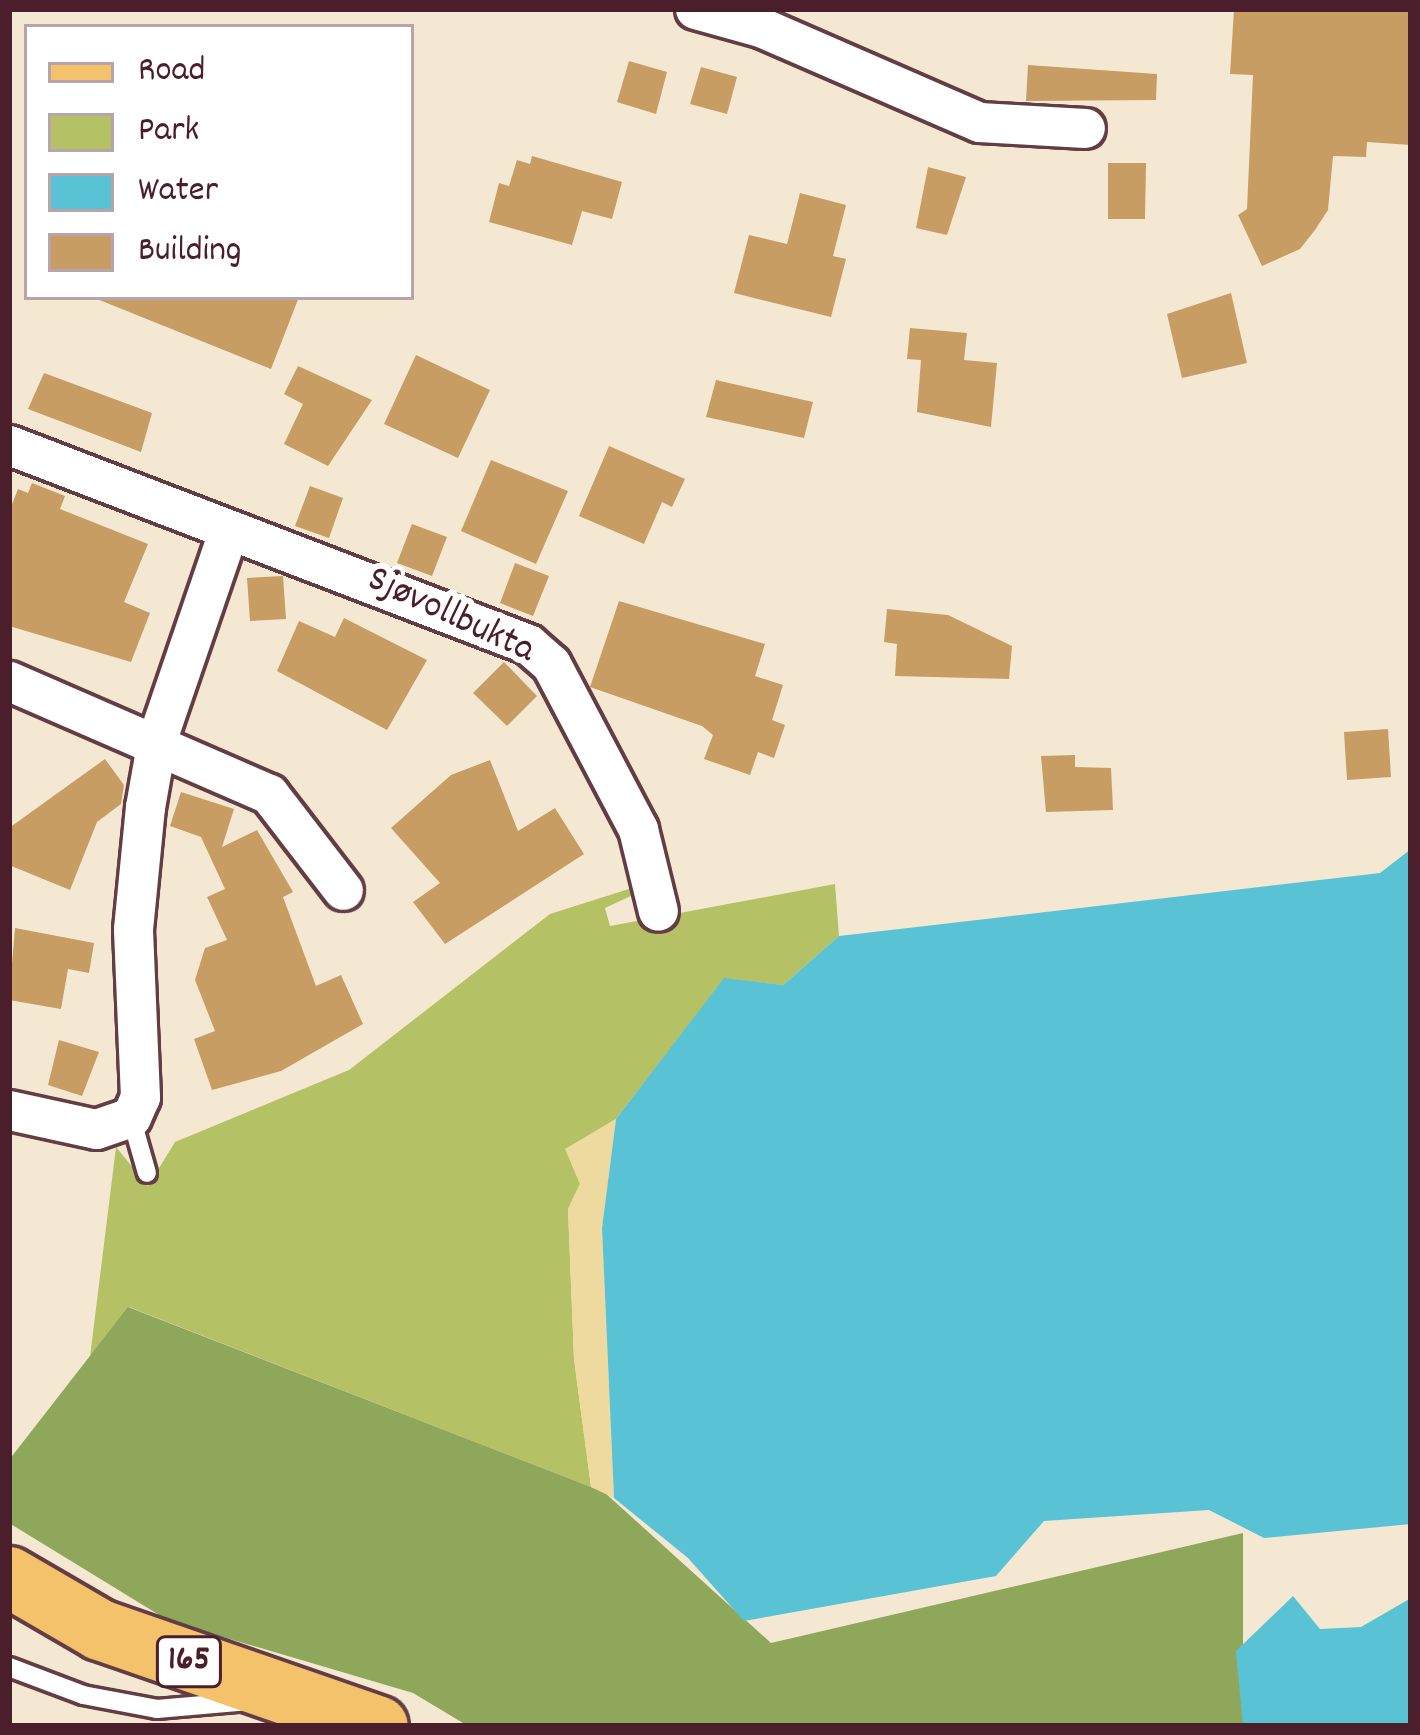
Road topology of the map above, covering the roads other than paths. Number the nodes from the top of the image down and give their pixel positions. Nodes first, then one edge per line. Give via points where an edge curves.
1 (695, 9) edge
2 (1085, 128) dead end
3 (9, 445) edge
4 (227, 535) junction
5 (9, 681) edge
6 (157, 739) junction
7 (343, 890) dead end
8 (658, 910) dead end
9 (9, 1110) edge
10 (131, 1118) junction
11 (147, 1173) dead end
12 (9, 1577) edge
13 (9, 1667) edge
14 (282, 1693) junction
15 (378, 1726) edge

1 - 2 street via 763,28 979,122
3 - 4 street, Sjøvollbukta
4 - 6 street
4 - 8 street, Sjøvollbukta via 368,577 542,655 638,829
5 - 6 street
6 - 7 street via 269,794
6 - 10 street via 133,929 142,1088
9 - 10 street via 96,1129
10 - 11 lane
12 - 14 main road, 165 via 100,1630
13 - 14 lane via 82,1695 157,1708 218,1708
14 - 15 main road, 165

